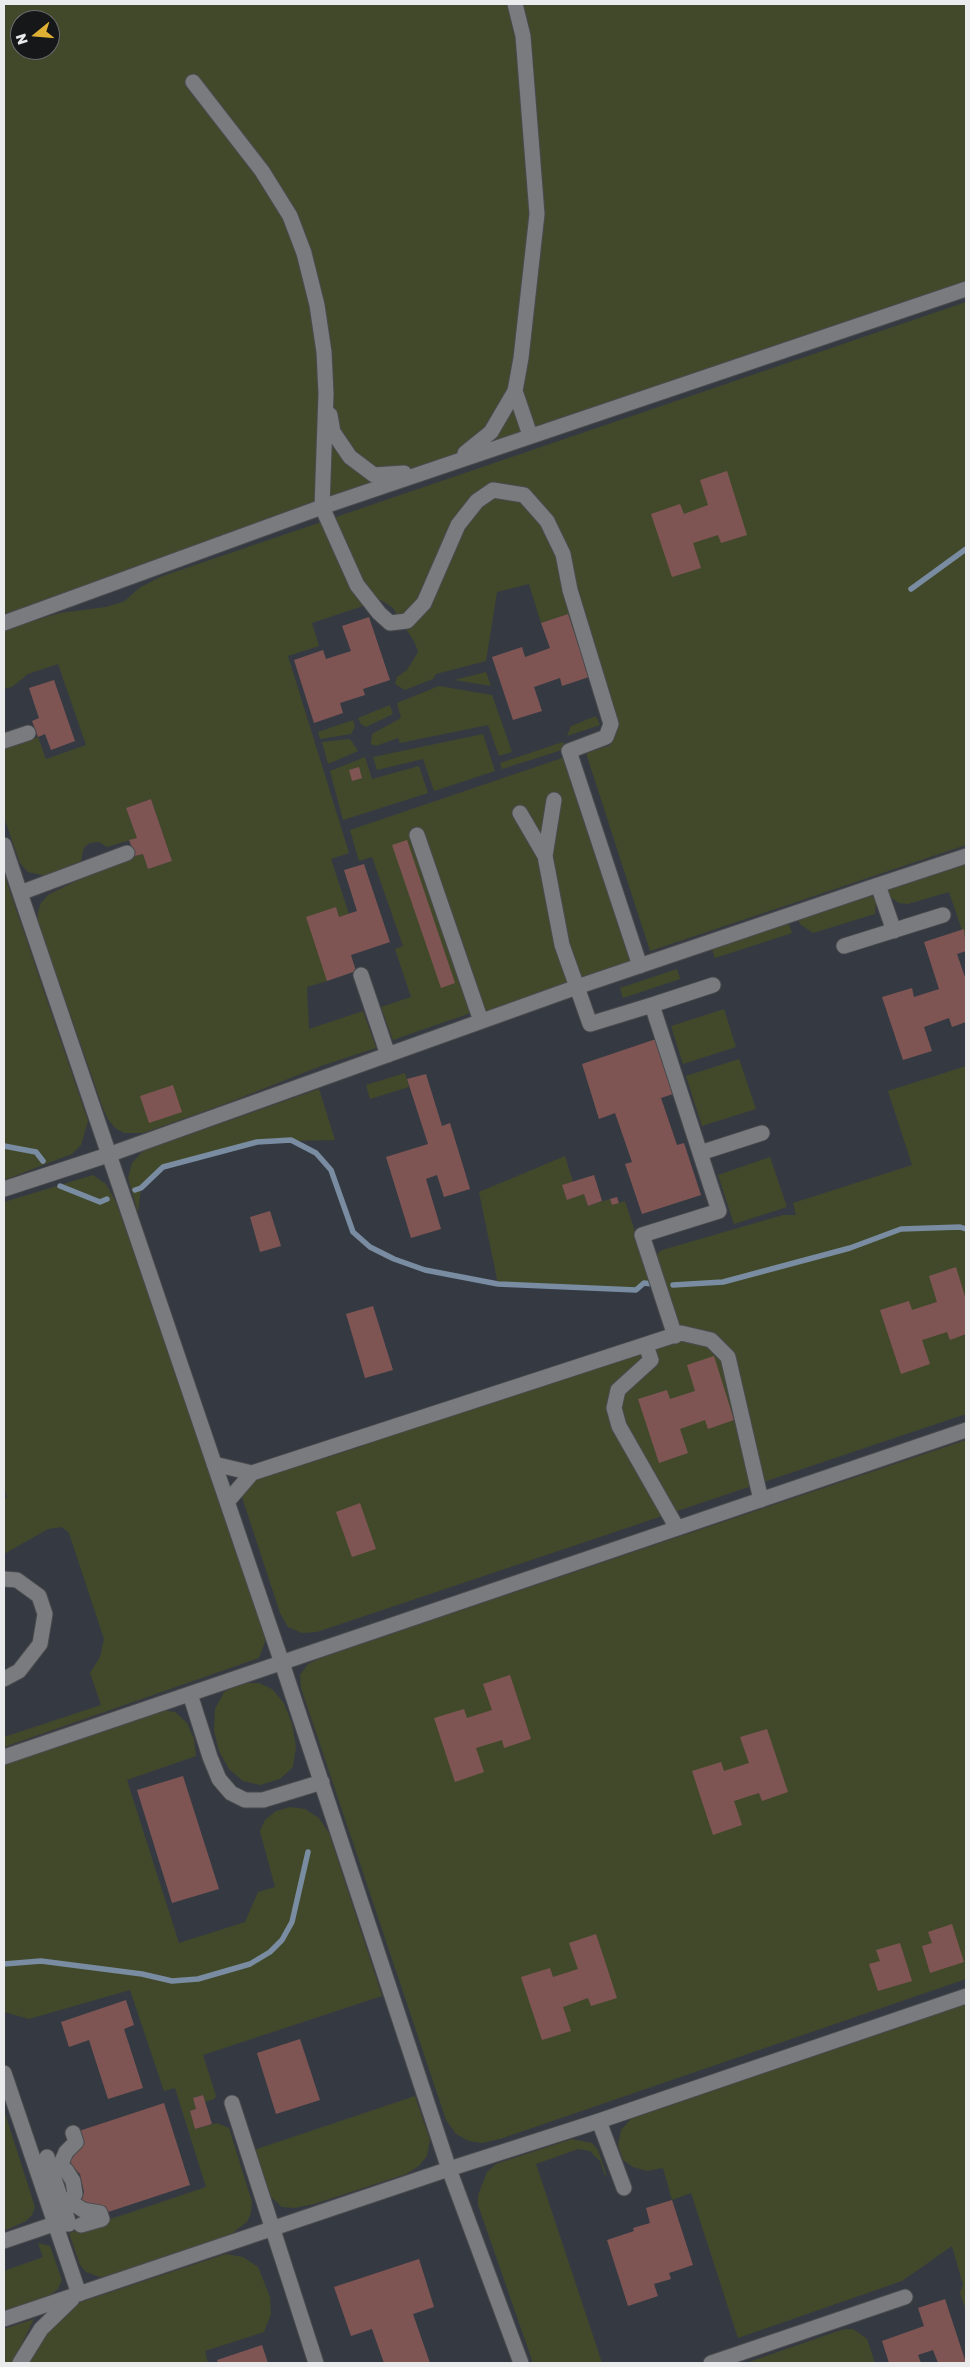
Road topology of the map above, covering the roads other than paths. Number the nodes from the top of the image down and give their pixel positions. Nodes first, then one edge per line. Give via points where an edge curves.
1 (515, 4) edge
2 (192, 82) dead end
3 (966, 289) edge
4 (515, 391) junction
5 (326, 394) junction
6 (530, 435) junction
7 (438, 467) junction
8 (322, 507) junction
9 (4, 622) edge
10 (28, 733) dead end
11 (4, 741) edge
12 (554, 800) dead end
13 (520, 813) dead end
14 (417, 835) dead end
15 (4, 845) edge
16 (127, 853) dead end
17 (545, 856) junction
18 (966, 856) edge
19 (878, 885) junction
20 (20, 893) junction
21 (943, 915) dead end
22 (894, 931) junction
23 (844, 946) dead end
24 (640, 966) junction
25 (362, 975) dead end
26 (713, 985) dead end
27 (577, 987) junction
28 (652, 1005) junction
29 (482, 1021) junction
30 (388, 1055) junction
31 (762, 1133) dead end
32 (700, 1153) junction
33 (108, 1155) junction
34 (4, 1189) edge
35 (675, 1336) junction
36 (646, 1345) junction
37 (966, 1430) edge
38 (214, 1464) junction
39 (252, 1473) junction
40 (762, 1500) junction
41 (227, 1502) junction
42 (677, 1528) junction
43 (4, 1579) edge
44 (282, 1663) junction
45 (4, 1679) edge
46 (190, 1694) junction
47 (4, 1757) edge
48 (322, 1782) junction
49 (966, 1996) edge
50 (4, 2073) edge
51 (232, 2103) dead end
52 (600, 2121) junction
53 (73, 2133) dead end
54 (52, 2162) junction
55 (449, 2169) junction
56 (77, 2180) junction
57 (57, 2187) junction
58 (624, 2188) dead end
59 (68, 2205) junction
60 (54, 2224) junction
61 (81, 2226) dead end
62 (273, 2228) junction
63 (4, 2241) edge
64 (79, 2294) junction
65 (905, 2297) dead end
66 (4, 2319) edge
67 (20, 2363) edge
68 (316, 2363) edge
69 (521, 2363) edge
70 (711, 2363) edge

1 - 4 lane via 523,36 537,214
2 - 5 lane via 262,171 290,216 317,305
3 - 6 lane
4 - 6 lane
4 - 7 lane via 491,432 468,452
5 - 7 lane via 333,432 350,457 374,475
5 - 8 lane
6 - 7 lane
7 - 8 lane
8 - 9 lane
8 - 24 lane via 357,585 390,623 407,621 424,603 458,525 492,490 524,495 547,521 563,554 570,590 611,724 606,738 569,751
10 - 11 lane
12 - 17 lane
13 - 17 lane
14 - 29 lane
15 - 20 lane
16 - 20 lane
17 - 27 lane via 562,945
18 - 19 lane
19 - 22 lane
19 - 24 lane
20 - 33 lane
21 - 22 lane
22 - 23 lane
24 - 27 lane
25 - 30 lane
26 - 28 lane
27 - 28 lane via 590,1024
27 - 29 lane
28 - 32 lane
29 - 30 lane
30 - 33 lane
31 - 32 lane
32 - 35 lane via 719,1211 642,1236
33 - 34 lane
33 - 38 lane
35 - 36 lane
35 - 40 lane via 681,1333 711,1340 728,1357
36 - 39 lane
36 - 42 lane via 651,1360 618,1390 614,1408 619,1426
37 - 40 lane
38 - 39 lane
38 - 41 lane
39 - 41 lane
40 - 42 lane
41 - 44 lane
42 - 44 lane
43 - 45 lane via 17,1580 39,1596 45,1614 40,1644 19,1670
44 - 46 lane
44 - 48 lane
46 - 47 lane
46 - 48 lane via 210,1757 219,1779 230,1793 245,1800 263,1800
48 - 55 lane
49 - 52 lane
50 - 60 lane
51 - 62 lane
52 - 55 lane
52 - 58 lane
53 - 54 lane via 76,2142
54 - 56 lane
54 - 57 lane
55 - 62 lane
55 - 69 lane
56 - 57 lane
56 - 59 lane via 75,2194
57 - 59 lane
59 - 60 lane via 69,2224
59 - 61 lane via 100,2213 102,2219
60 - 63 lane
60 - 64 lane
62 - 64 lane
62 - 68 lane
64 - 66 lane
64 - 67 lane via 41,2329
65 - 70 lane

